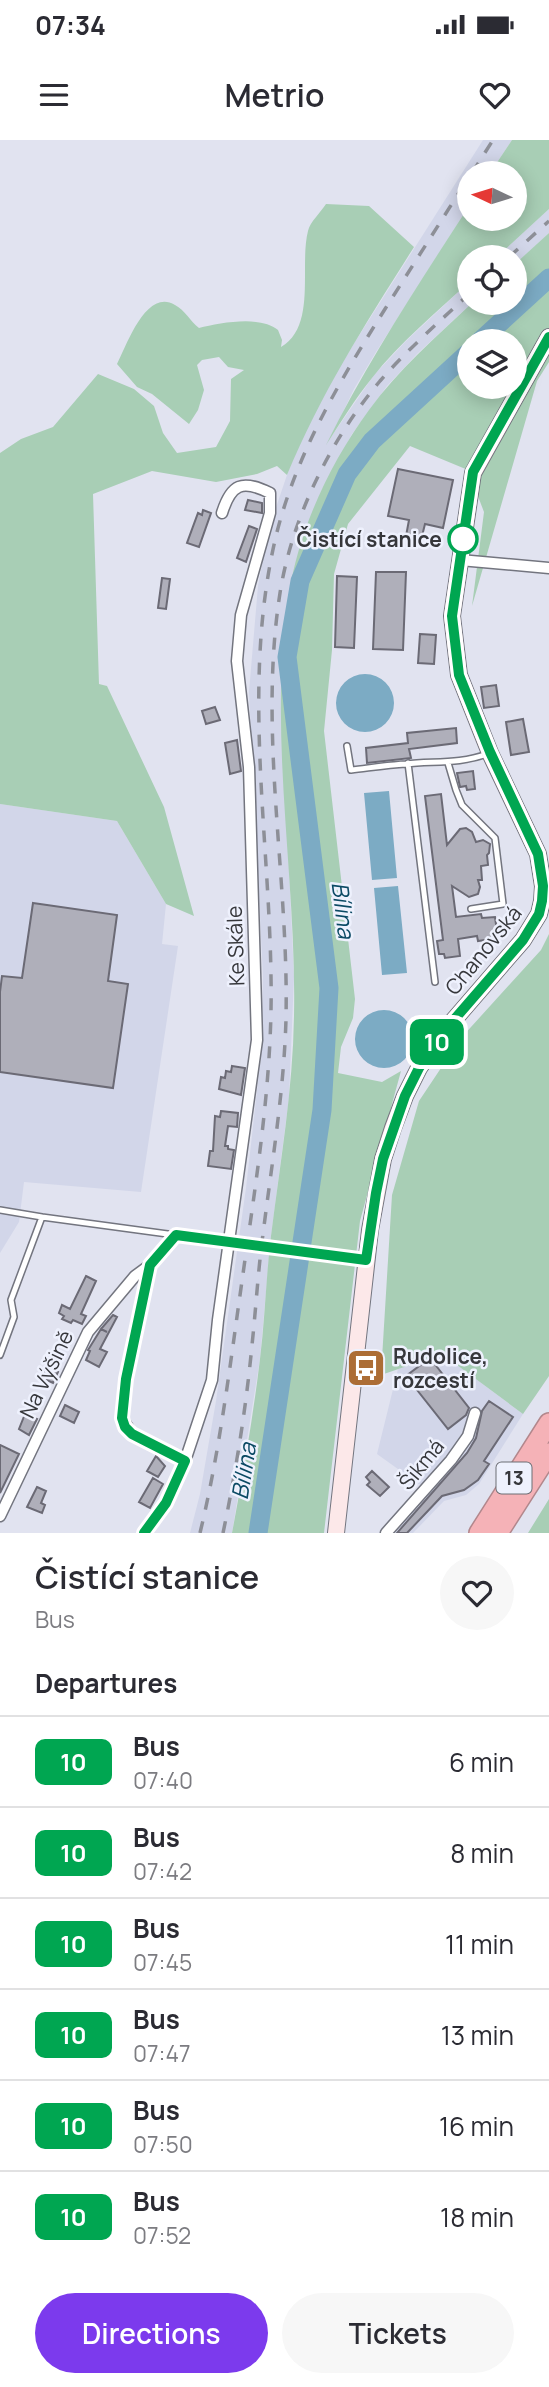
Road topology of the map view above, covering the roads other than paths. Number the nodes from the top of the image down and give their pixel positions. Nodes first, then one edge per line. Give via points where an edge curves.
1 (549, 337) edge
2 (222, 513) dead end
3 (460, 560) junction
4 (549, 568) edge
5 (346, 746) dead end
6 (490, 752) junction
7 (408, 763) junction
8 (448, 763) junction
9 (471, 909) dead end
10 (435, 982) dead end
11 (0, 1210) edge
12 (41, 1217) junction
13 (176, 1235) junction
14 (366, 1260) junction
15 (150, 1265) junction
16 (0, 1354) edge
17 (475, 1413) dead end
18 (549, 1423) edge
19 (538, 1460) edge
20 (185, 1461) junction
21 (0, 1516) edge
22 (144, 1533) edge
23 (336, 1533) edge
24 (386, 1533) edge
25 (468, 1533) edge
26 (479, 1533) edge
27 (498, 1533) edge
28 (508, 1533) edge

1 - 3 street, Chanovská via 473,472
2 - 20 street, Ke Skále via 228,493 236,488 256,486 270,493 270,513 241,615 237,661 249,767 257,1040 212,1380
3 - 4 street
3 - 6 street, Chanovská via 452,616 459,675
5 - 7 lane via 351,770
6 - 8 lane
6 - 14 street, Chanovská via 538,854 543,886 539,914 523,940 446,1029 410,1086 383,1159
7 - 8 lane
7 - 10 lane
8 - 9 lane via 462,804 495,838 503,904
11 - 12 lane
12 - 13 lane
12 - 16 lane via 11,1300 14,1317
13 - 14 street, bridge
13 - 15 street
14 - 23 street, Chanovská
15 - 20 street via 122,1418 132,1434
15 - 21 street, Na Výšině via 135,1276 88,1332
17 - 24 street, Šikmá via 468,1436 452,1460
18 - 19 highway, 13
19 - 25 highway via 490,1499
19 - 26 highway, 13
19 - 27 highway, 13
19 - 28 highway
20 - 22 street, Ke Skále via 166,1503

